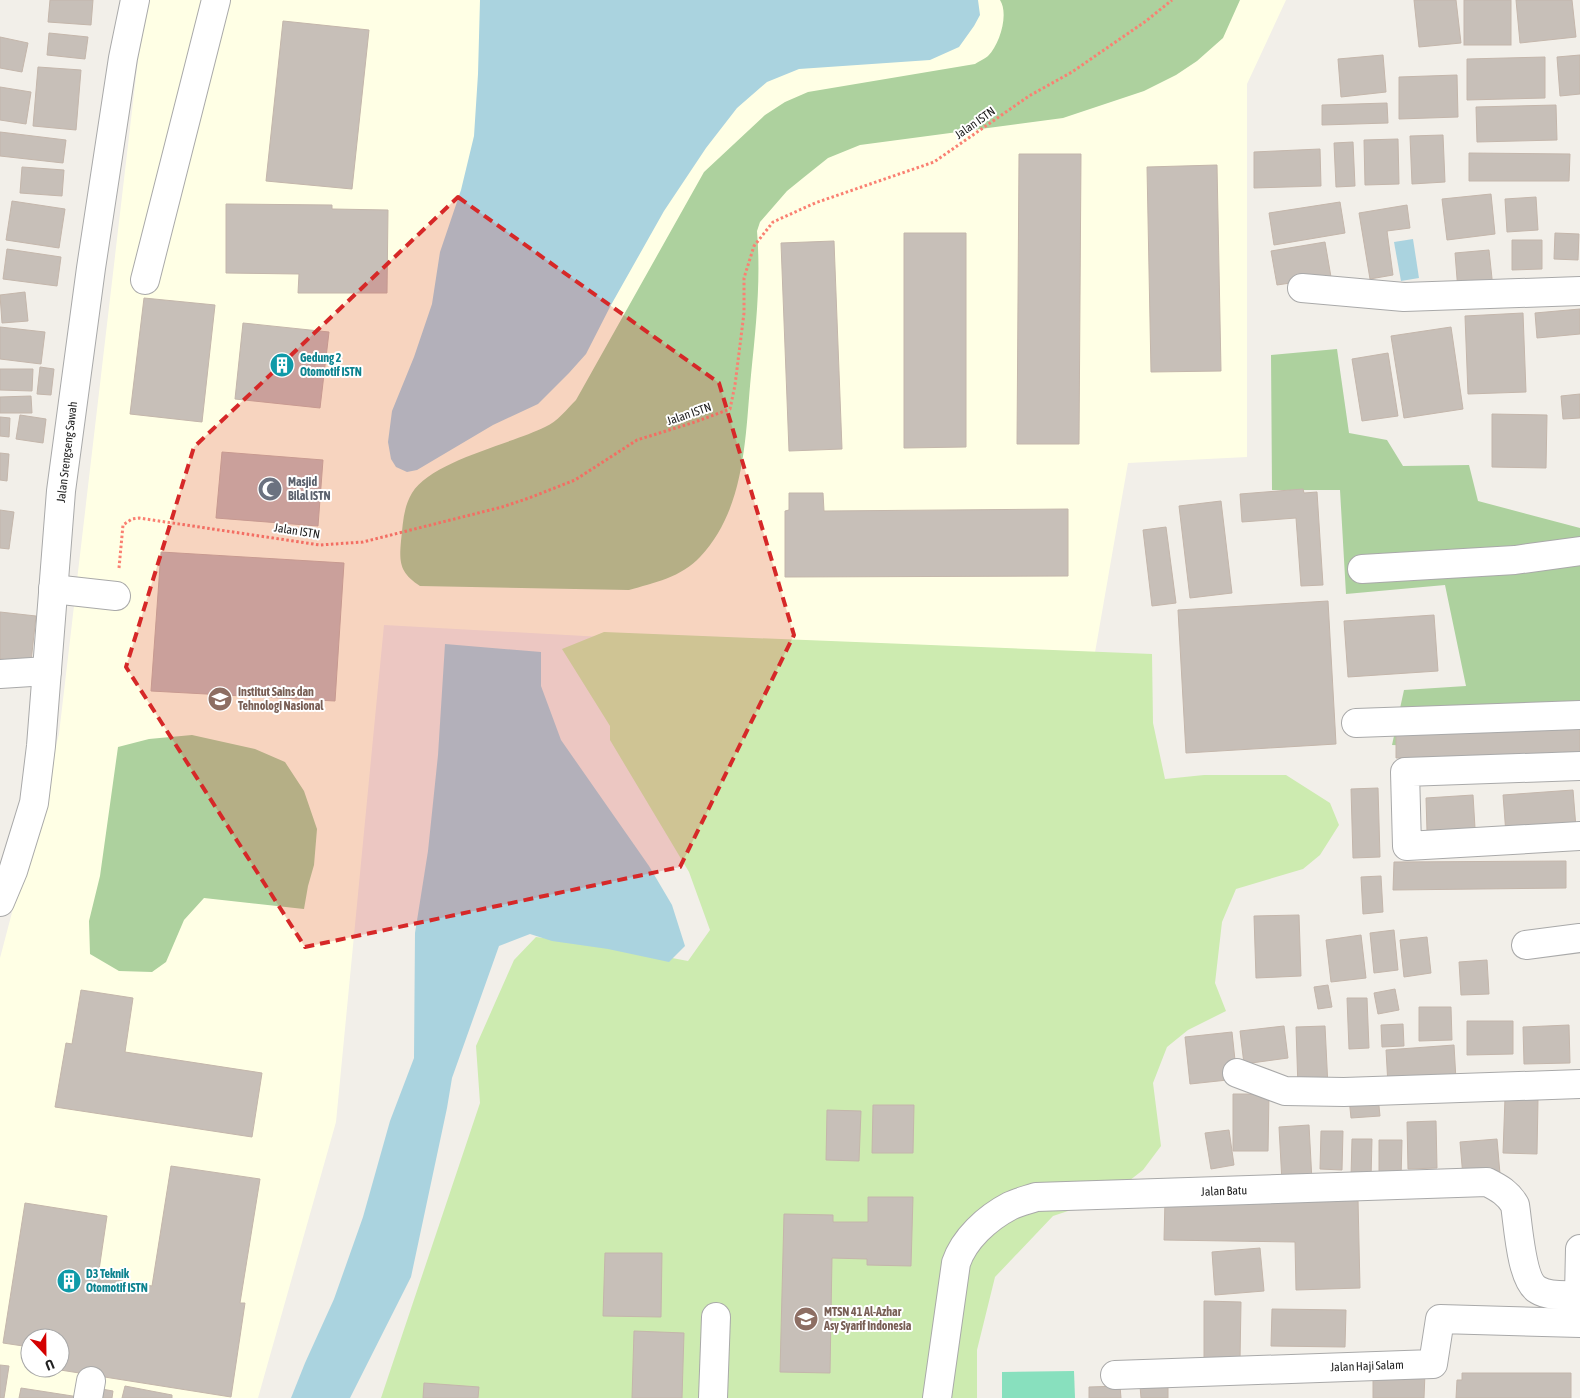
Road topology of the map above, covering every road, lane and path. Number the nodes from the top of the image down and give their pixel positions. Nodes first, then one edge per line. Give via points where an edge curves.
1 (135, 0) edge
2 (216, 0) edge
3 (1172, 0) edge
4 (145, 280) dead end
5 (1302, 288) dead end
6 (1580, 291) edge
7 (1580, 551) edge
8 (1362, 569) dead end
9 (53, 589) junction
10 (116, 596) joint
11 (47, 671) junction
12 (0, 674) edge
13 (1580, 715) edge
14 (1356, 723) dead end
15 (1580, 766) edge
16 (1580, 836) edge
17 (6, 869) edge
18 (0, 902) edge
19 (1580, 938) edge
20 (1526, 945) dead end
21 (1237, 1073) dead end
22 (1580, 1084) edge
23 (1580, 1249) edge
24 (1580, 1295) edge
25 (716, 1317) dead end
26 (1580, 1323) edge
27 (1115, 1375) dead end
28 (713, 1398) edge
29 (937, 1398) edge

1 - 9 street, Jalan Srengseng Sawah via 90,268 61,491
2 - 4 street
3 - 10 path, Jalan ISTN via 1072,72 1030,96 934,162 815,203 774,222 754,246 744,278 744,313 730,409 637,440 574,480 529,498 363,542 320,545 132,519 123,525
5 - 6 street via 1404,297
7 - 8 street via 1515,560
9 - 10 street
9 - 11 street, Jalan Srengseng Sawah
11 - 12 street
11 - 17 street, Jalan Srengseng Sawah via 34,803
13 - 14 street
15 - 16 street via 1405,772 1407,846
17 - 18 street, Jalan Srengseng Sawah
19 - 20 street
21 - 22 street via 1285,1091
23 - 24 street
24 - 29 street, Jalan Batu via 1552,1294 1532,1285 1526,1273 1515,1205 1502,1190 1487,1182 1036,1197 1010,1206 989,1220 961,1249 956,1263
25 - 28 street
26 - 27 street, Jalan Haji Salam via 1440,1319 1433,1364

